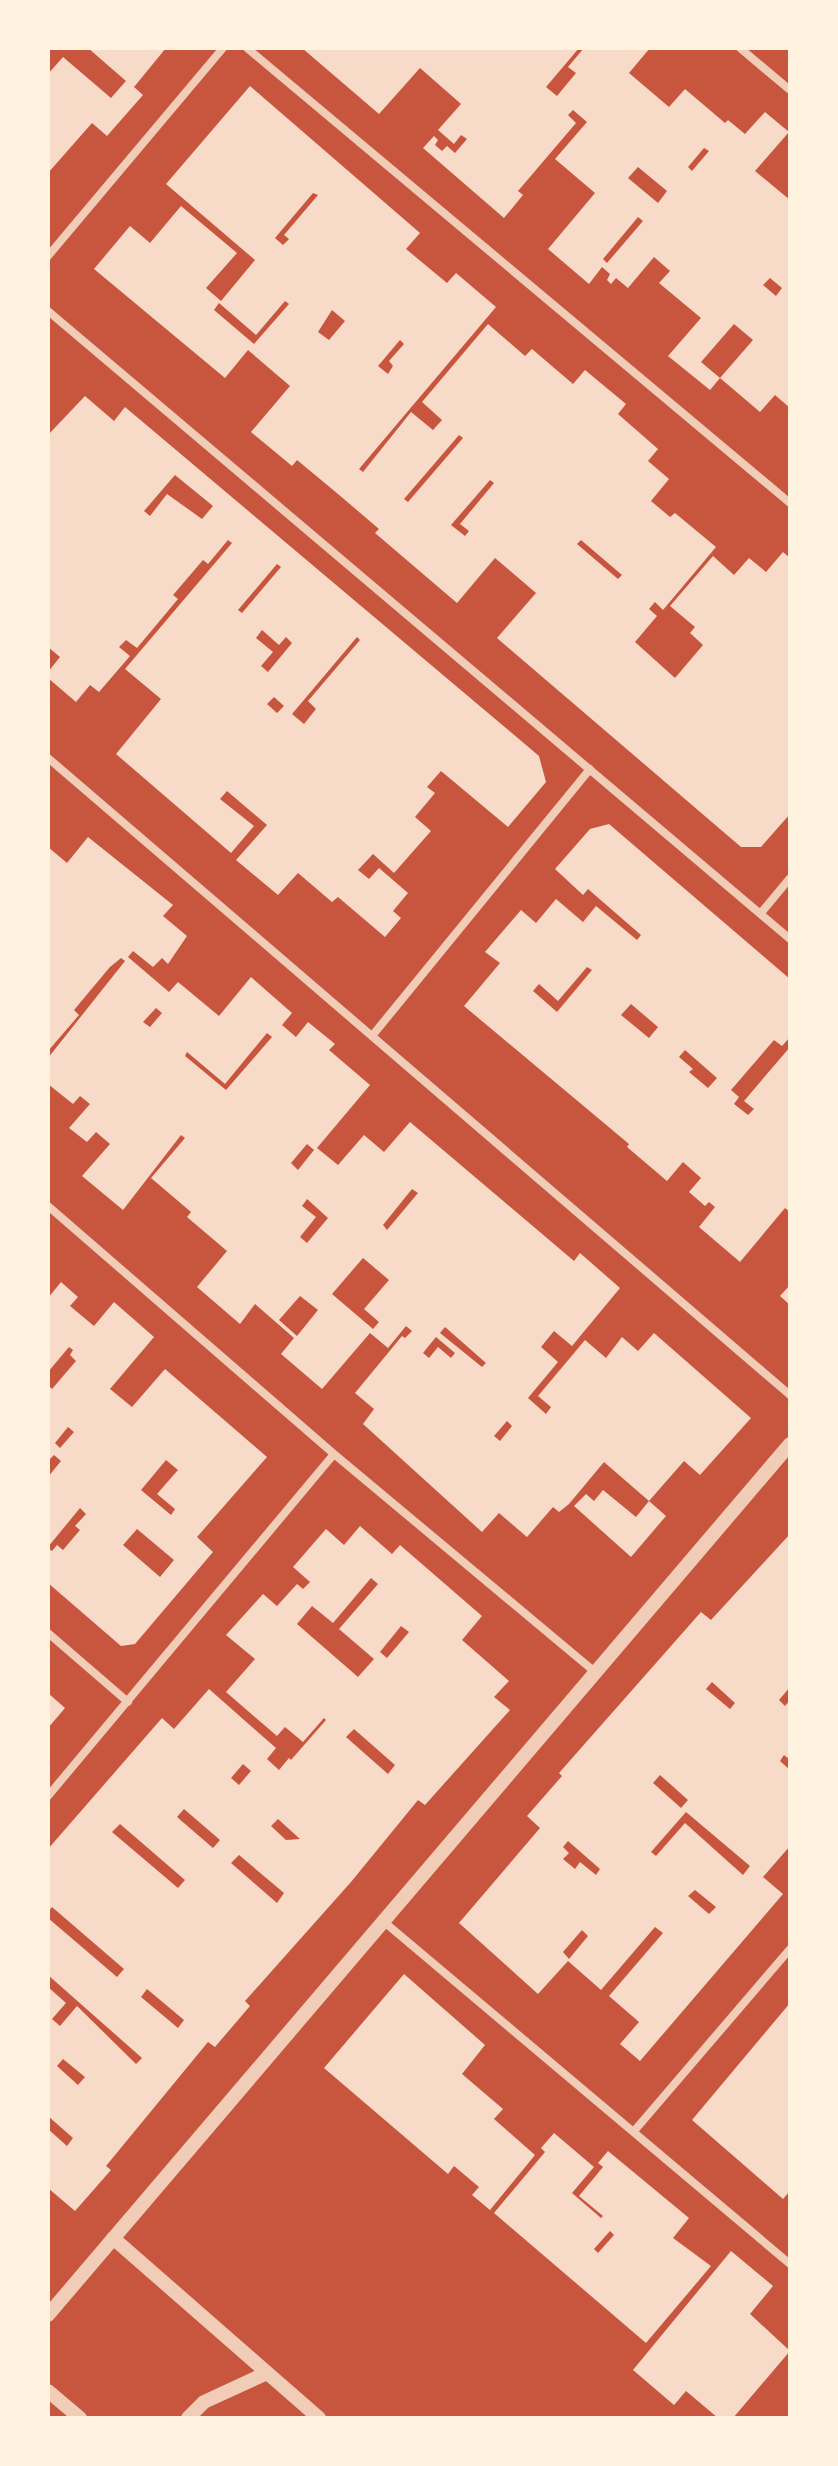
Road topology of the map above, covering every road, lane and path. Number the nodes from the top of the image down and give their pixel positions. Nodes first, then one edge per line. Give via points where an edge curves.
1 (223, 48) edge
2 (247, 48) edge
3 (740, 48) edge
4 (790, 90) edge
5 (48, 256) edge
6 (48, 311) edge
7 (790, 503) edge
8 (48, 758) edge
9 (590, 769) junction
10 (790, 878) edge
11 (761, 913) junction
12 (790, 939) edge
13 (372, 1036) junction
14 (48, 1206) edge
15 (790, 1395) edge
16 (790, 1444) edge
17 (334, 1454) junction
18 (48, 1633) edge
19 (595, 1672) junction
20 (128, 1702) junction
21 (48, 1796) edge
22 (383, 1921) junction
23 (790, 1949) edge
24 (635, 2130) junction
25 (113, 2238) junction
26 (790, 2264) edge
27 (48, 2315) edge
28 (267, 2373) junction
29 (48, 2391) edge
30 (80, 2418) edge
31 (188, 2418) edge
32 (319, 2418) edge

1 - 5 street
2 - 7 street
3 - 4 street
6 - 9 street
8 - 13 street
9 - 11 street
9 - 13 street
10 - 11 street
11 - 12 street
13 - 15 street
14 - 17 street
16 - 19 street
17 - 19 street
17 - 20 street
18 - 20 street
19 - 22 street
20 - 21 street
22 - 24 street
22 - 25 street
23 - 24 street
24 - 26 street
25 - 27 street
25 - 28 street
28 - 31 street via 204,2402
28 - 32 street
29 - 30 street

